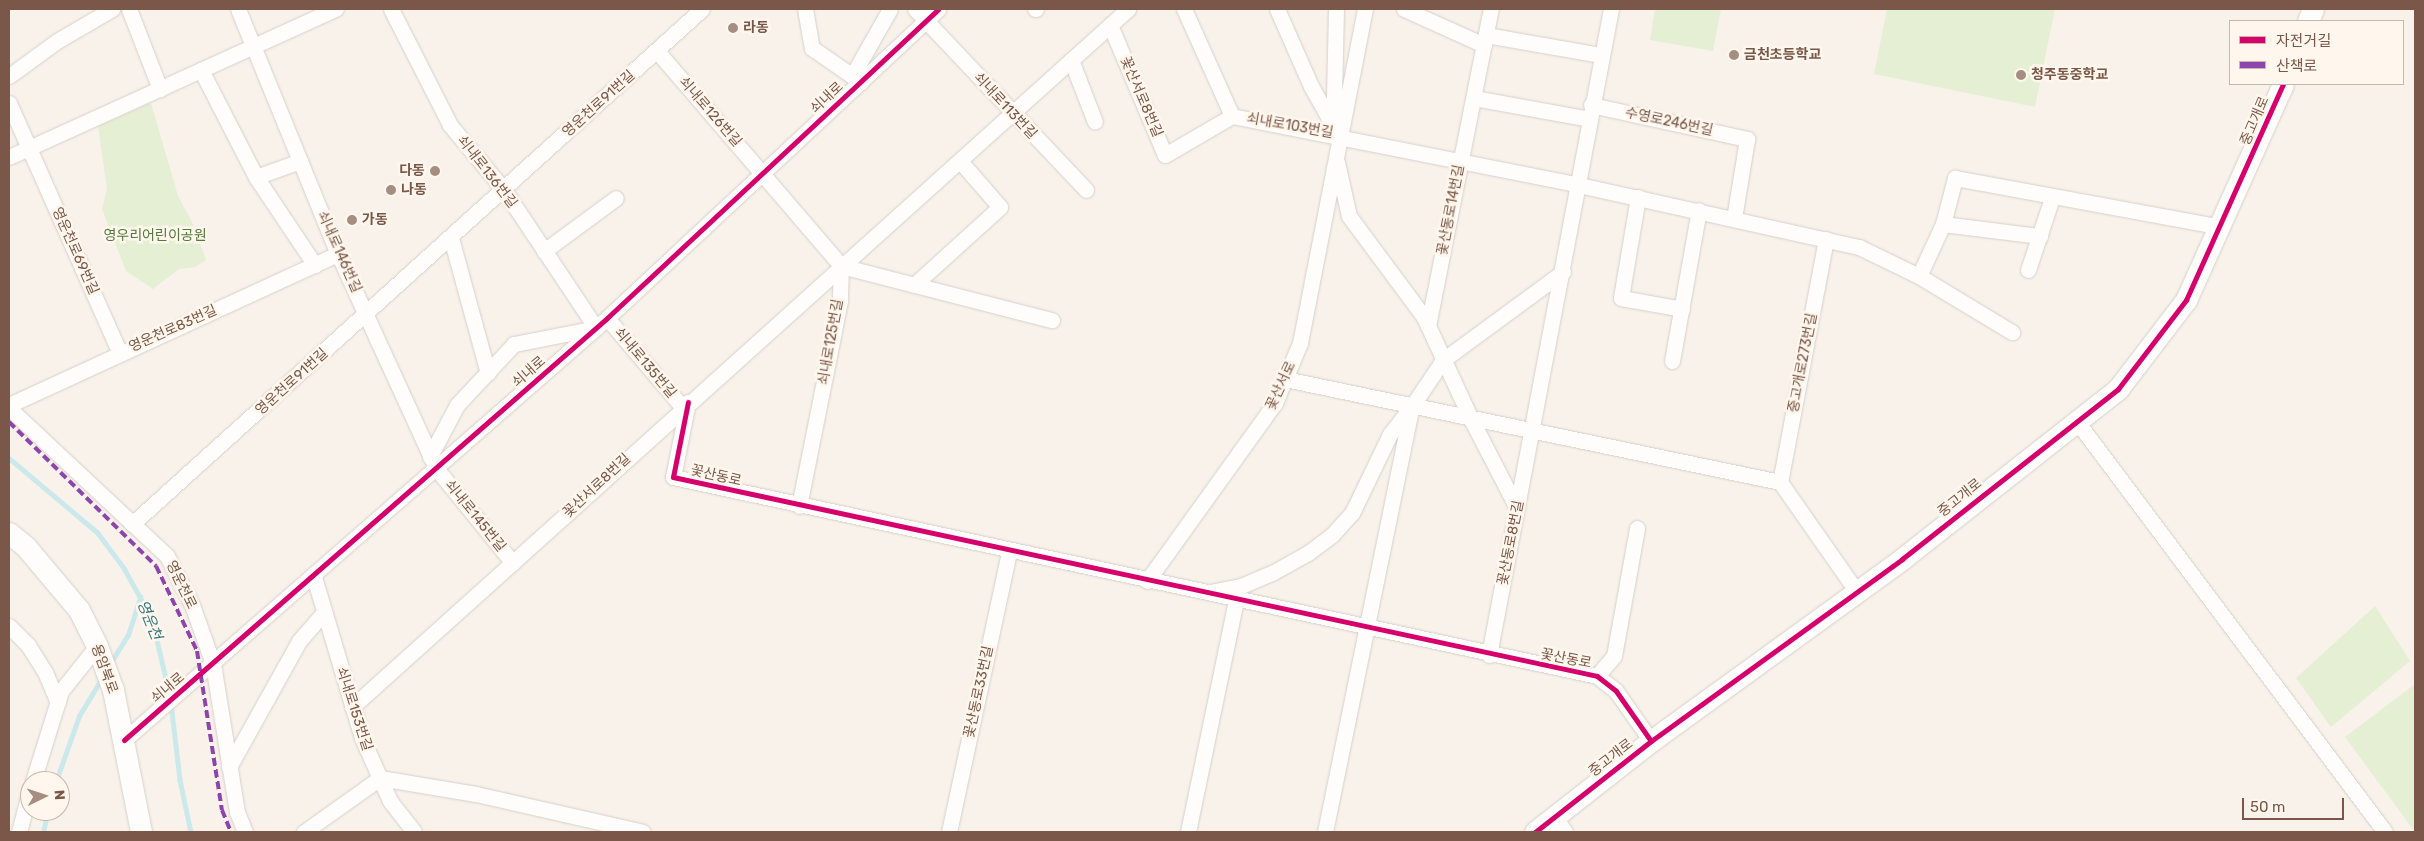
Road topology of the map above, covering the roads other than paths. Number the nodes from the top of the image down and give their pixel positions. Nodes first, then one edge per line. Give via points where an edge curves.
1 (112, 9) edge
2 (129, 9) edge
3 (238, 9) edge
4 (336, 9) edge
5 (391, 9) edge
6 (702, 9) edge
7 (806, 9) edge
8 (890, 9) edge
9 (915, 9) edge
10 (938, 9) edge
11 (1128, 9) edge
12 (1184, 9) edge
13 (1277, 9) edge
14 (1336, 9) edge
15 (1365, 9) edge
16 (1404, 9) edge
17 (1491, 9) edge
18 (1611, 9) edge
19 (926, 21) junction
20 (1110, 24) junction
21 (1485, 40) junction
22 (253, 46) junction
23 (657, 51) junction
24 (1602, 55) junction
25 (1071, 60) junction
26 (201, 70) junction
27 (9, 76) edge
28 (856, 79) junction
29 (2283, 85) edge
30 (160, 89) junction
31 (1474, 98) junction
32 (9, 104) edge
33 (1590, 112) junction
34 (1012, 115) junction
35 (1232, 116) junction
36 (1095, 122) dead end
37 (1339, 136) junction
38 (30, 149) junction
39 (1336, 155) junction
40 (9, 157) edge
41 (300, 161) junction
42 (960, 161) junction
43 (1460, 161) junction
44 (764, 174) junction
45 (256, 177) junction
46 (1580, 185) junction
47 (504, 190) junction
48 (1086, 190) dead end
49 (1638, 197) junction
50 (616, 198) dead end
51 (2052, 198) junction
52 (1700, 210) junction
53 (1734, 218) junction
54 (1943, 224) junction
55 (2221, 227) junction
56 (2040, 236) junction
57 (451, 238) junction
58 (1826, 239) junction
59 (544, 251) junction
60 (338, 254) junction
61 (315, 265) junction
62 (841, 266) junction
63 (2028, 270) dead end
64 (1563, 272) junction
65 (1919, 276) junction
66 (914, 284) junction
67 (1682, 309) junction
68 (368, 314) junction
69 (1052, 320) dead end
70 (602, 323) junction
71 (1428, 326) junction
72 (2012, 332) dead end
73 (120, 353) junction
74 (1443, 360) junction
75 (1672, 361) dead end
76 (488, 373) junction
77 (1285, 379) junction
78 (686, 405) junction
79 (9, 406) edge
80 (1412, 406) junction
81 (1471, 419) junction
82 (2078, 423) junction
83 (1532, 432) junction
84 (433, 462) junction
85 (1780, 482) junction
86 (799, 506) junction
87 (1517, 508) junction
88 (132, 524) junction
89 (1637, 528) dead end
90 (9, 533) edge
91 (1009, 552) junction
92 (514, 563) junction
93 (314, 577) junction
94 (1147, 582) junction
95 (1857, 592) junction
96 (1204, 594) junction
97 (1236, 601) junction
98 (324, 612) junction
99 (9, 627) edge
100 (1367, 629) junction
101 (97, 646) junction
102 (1489, 655) junction
103 (208, 668) junction
104 (1597, 676) junction
105 (58, 702) junction
106 (352, 707) junction
107 (124, 740) junction
108 (1651, 741) junction
109 (229, 767) junction
110 (36, 771) edge
111 (380, 778) junction
112 (1560, 825) edge
113 (9, 827) edge
114 (18, 832) edge
115 (141, 832) edge
116 (245, 832) edge
117 (304, 832) edge
118 (414, 832) edge
119 (643, 832) edge
120 (949, 832) edge
121 (1188, 832) edge
122 (1325, 832) edge
123 (1535, 832) edge
124 (2386, 832) edge

1 - 27 street
2 - 30 street
3 - 22 street, 쇠내로146번길
4 - 22 street
5 - 47 street, 쇠내로136번길 via 450,125
6 - 23 street, 영운천로91번길
7 - 28 street via 812,48
8 - 28 street
9 - 19 street, 쇠내로113번길
10 - 19 street, 쇠내로
11 - 20 street, 꽃산서로8번길
12 - 35 street, 쇠내로103번길
13 - 37 street via 1311,86
14 - 37 street, 쇠내로103번길 via 1334,98
15 - 37 street, 꽃산서로
16 - 21 street
17 - 21 street, 꽃산동로14번길
18 - 24 street
19 - 28 street, 쇠내로
19 - 34 street, 쇠내로113번길
20 - 25 street, 꽃산서로8번길
20 - 35 street, 꽃산서로8번길 via 1165,154
21 - 24 street
21 - 31 street, 꽃산동로14번길
22 - 26 street
22 - 41 street, 쇠내로146번길
23 - 44 street, 쇠내로126번길
23 - 47 street, 영운천로91번길
24 - 33 street
25 - 34 street, 꽃산서로8번길
25 - 36 street
26 - 30 street
26 - 45 street
28 - 44 street, 쇠내로
29 - 55 street, 중고개로
30 - 38 street
31 - 33 street, 수영로246번길
31 - 43 street, 꽃산동로14번길
32 - 38 street, 영운천로69번길
33 - 46 street
33 - 53 street, 수영로246번길 via 1747,139
34 - 42 street, 꽃산서로8번길
34 - 48 street, 쇠내로113번길
35 - 37 street, 쇠내로103번길
37 - 39 street, 꽃산서로
37 - 43 street
38 - 40 street
38 - 73 street, 영운천로69번길
39 - 71 street, 꽃산서로 via 1349,216
39 - 77 street, 꽃산서로 via 1300,343
41 - 45 street
41 - 60 street, 쇠내로146번길
42 - 62 street, 꽃산서로8번길
42 - 66 street via 1000,207
43 - 46 street
43 - 71 street, 꽃산동로14번길
44 - 62 street
44 - 70 street, 쇠내로
45 - 61 street
46 - 49 street
46 - 64 street, 꽃산동로8번길
47 - 57 street, 영운천로91번길
47 - 59 street, 쇠내로136번길
49 - 52 street
49 - 67 street via 1622,298
50 - 59 street
51 - 54 street via 1955,178
51 - 55 street
51 - 56 street
52 - 53 street
52 - 67 street
53 - 58 street
54 - 56 street
54 - 65 street
55 - 82 street, 중고개로 via 2186,300 2118,388
56 - 63 street
57 - 68 street, 영운천로91번길
57 - 76 street
58 - 65 street via 1859,247
58 - 85 street, 중고개로273번길
59 - 70 street, 쇠내로136번길
60 - 61 street, 영운천로83번길
60 - 68 street, 쇠내로146번길
61 - 73 street, 영운천로83번길
62 - 66 street
62 - 78 street, 꽃산서로8번길
62 - 86 street, 쇠내로125번길 via 840,301
64 - 74 street
64 - 83 street, 꽃산동로8번길
65 - 72 street
66 - 69 street
67 - 75 street
68 - 84 street, 쇠내로146번길
68 - 88 street, 영운천로91번길
70 - 76 street via 514,344
70 - 78 street, 쇠내로135번길
70 - 84 street, 쇠내로
71 - 74 street
73 - 79 street, 영운천로83번길
74 - 80 street
74 - 81 street
76 - 84 street via 457,405
77 - 80 street
77 - 94 street, 꽃산서로 via 1275,403
78 - 86 street, 꽃산동로 via 673,478
78 - 92 street, 꽃산서로8번길
79 - 88 street, 영운천로
80 - 81 street
80 - 96 street, 꽃산동로 via 1390,434 1352,513 1332,535 1272,573 1241,586
80 - 100 street
81 - 83 street
81 - 87 street
82 - 95 street, 중고개로
82 - 124 street
83 - 85 street
83 - 87 street, 꽃산동로8번길
84 - 92 street, 쇠내로145번길
84 - 93 street, 쇠내로
85 - 95 street
86 - 91 street, 꽃산동로
87 - 102 street, 꽃산동로8번길
88 - 103 street, 영운천로 via 167,556 192,605
89 - 104 street, 꽃산동로 via 1614,656
90 - 101 street, 용암북로 via 26,547 79,610
91 - 94 street, 꽃산동로
91 - 120 street, 꽃산동로33번길
92 - 106 street, 꽃산서로8번길
93 - 98 street, 쇠내로153번길
93 - 103 street, 쇠내로
94 - 96 street, 꽃산동로
95 - 108 street, 중고개로
96 - 97 street, 꽃산동로
97 - 100 street, 꽃산동로
97 - 121 street
98 - 106 street, 쇠내로153번길
98 - 109 street via 299,641
99 - 105 street via 28,645
100 - 102 street, 꽃산동로
100 - 122 street
101 - 105 street via 61,692
101 - 107 street, 용암북로 via 113,690
102 - 104 street, 꽃산동로
103 - 107 street, 쇠내로
103 - 109 street, 영운천로
104 - 108 street, 꽃산동로 via 1616,691
105 - 110 street
106 - 111 street, 쇠내로153번길
107 - 115 street, 용암북로
108 - 112 street, 중고개로
109 - 116 street, 영운천로 via 237,812
111 - 117 street
111 - 118 street, 쇠내로153번길 via 390,801
111 - 119 street via 476,794
112 - 123 street, 중고개로
113 - 114 street

